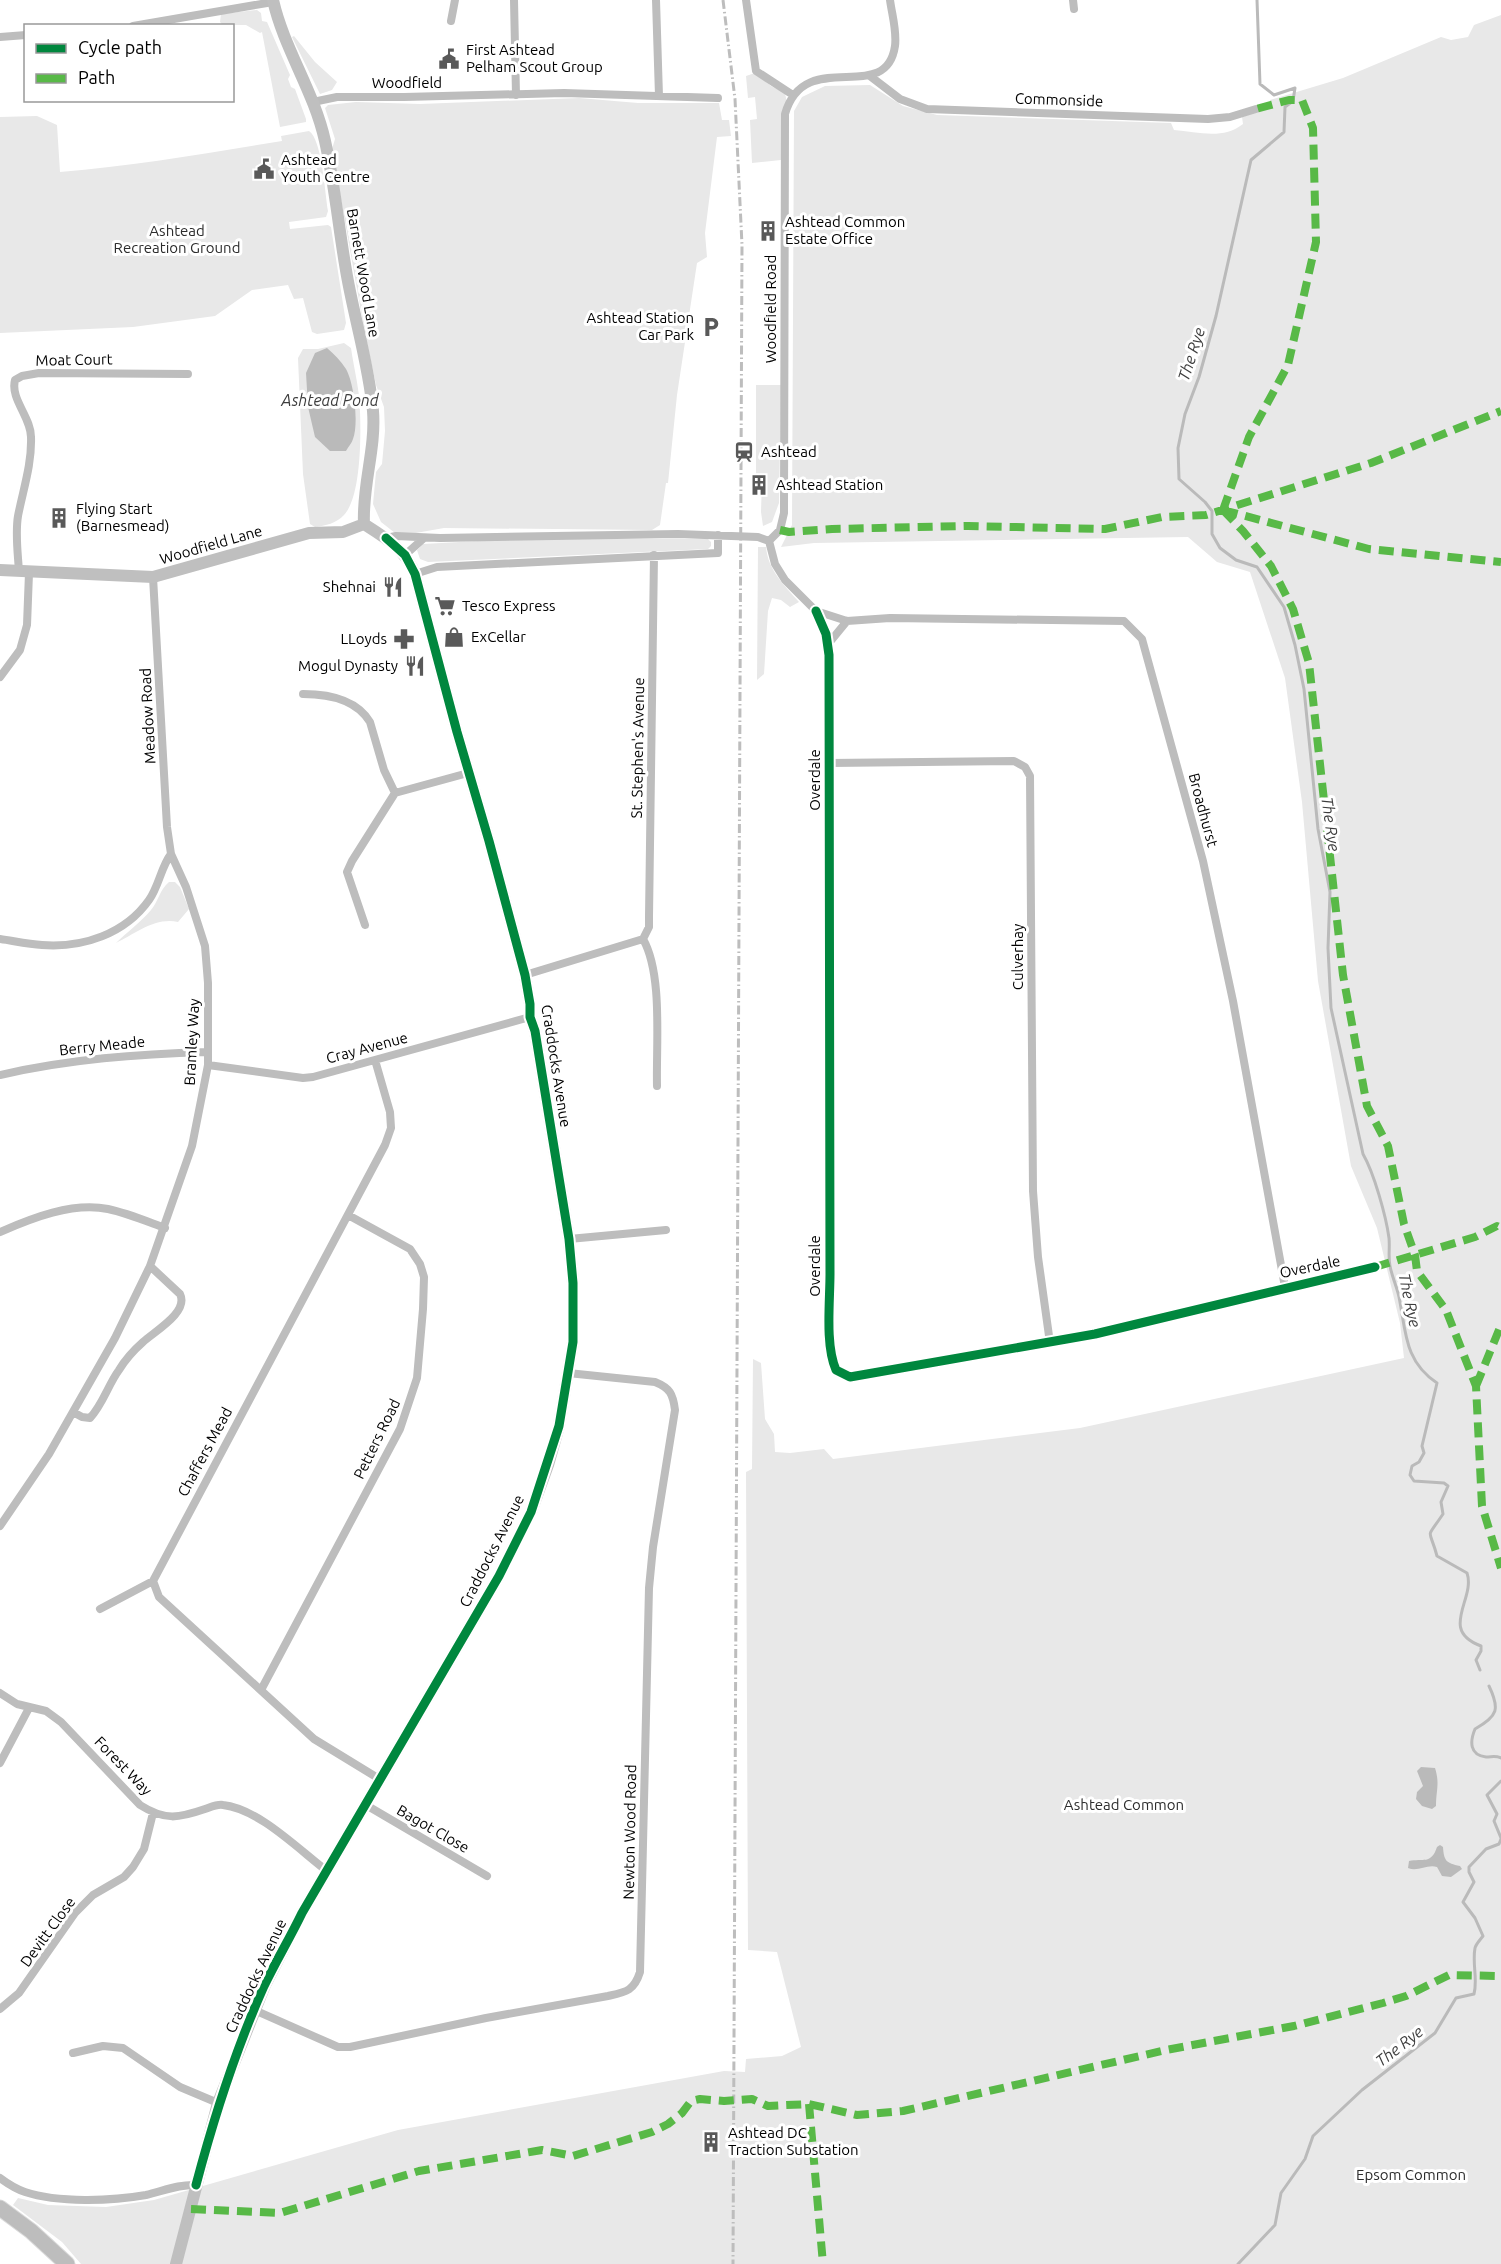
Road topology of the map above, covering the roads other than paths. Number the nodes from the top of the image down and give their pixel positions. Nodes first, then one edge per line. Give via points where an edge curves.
1 (455, 0) edge
2 (514, 0) edge
3 (656, 0) edge
4 (746, 0) edge
5 (890, 0) edge
6 (273, 1) edge
7 (451, 21) dead end
8 (144, 24) edge
9 (24, 35) edge
10 (0, 37) edge
11 (870, 76) junction
12 (516, 95) junction
13 (794, 95) junction
14 (659, 96) junction
15 (718, 98) dead end
16 (313, 102) junction
17 (1256, 109) dead end
18 (188, 374) dead end
19 (364, 524) junction
20 (718, 535) junction
21 (386, 538) junction
22 (424, 538) junction
23 (769, 540) junction
24 (405, 555) junction
25 (654, 555) junction
26 (0, 570) edge
27 (24, 572) junction
28 (415, 574) junction
29 (153, 577) junction
30 (816, 611) junction
31 (847, 621) junction
32 (828, 643) junction
33 (0, 677) edge
34 (303, 694) dead end
35 (830, 763) junction
36 (468, 773) junction
37 (395, 793) junction
38 (171, 854) junction
39 (365, 925) dead end
40 (0, 939) edge
41 (643, 939) junction
42 (525, 975) junction
43 (530, 1017) junction
44 (208, 1052) junction
45 (375, 1060) junction
46 (208, 1065) junction
47 (0, 1075) edge
48 (657, 1086) dead end
49 (348, 1215) junction
50 (165, 1228) junction
51 (666, 1230) dead end
52 (0, 1232) edge
53 (568, 1239) junction
54 (150, 1266) junction
55 (1375, 1267) dead end
56 (1285, 1287) junction
57 (1050, 1343) junction
58 (568, 1373) junction
59 (73, 1412) junction
60 (0, 1526) edge
61 (153, 1581) junction
62 (100, 1609) dead end
63 (261, 1689) junction
64 (0, 1693) edge
65 (29, 1708) junction
66 (0, 1763) edge
67 (381, 1780) junction
68 (366, 1805) junction
69 (153, 1813) junction
70 (327, 1871) junction
71 (487, 1876) dead end
72 (0, 2009) edge
73 (254, 2010) junction
74 (73, 2053) dead end
75 (218, 2103) junction
76 (0, 2178) edge
77 (196, 2185) junction
78 (0, 2208) edge
79 (67, 2264) edge
80 (176, 2264) edge

1 - 7 street
2 - 12 street
3 - 14 street
4 - 13 street via 756,71
5 - 11 street via 895,47 884,68
6 - 8 street
6 - 16 street, Barnett Wood Lane via 281,32
9 - 10 street
11 - 13 street via 827,76 810,82
11 - 17 street, Commonside via 900,99 927,109 1208,119
12 - 14 street, Woodfield
12 - 16 street, Woodfield via 337,97
13 - 23 street, Woodfield Road via 784,122 784,513 780,530
14 - 15 street, Woodfield
16 - 19 street, Barnett Wood Lane via 325,142 369,385 373,436
18 - 27 street, Moat Court via 39,373 15,380 13,388 31,436 18,519
19 - 21 street
19 - 29 street, Woodfield Lane via 343,532 309,533
20 - 22 street
20 - 23 street
20 - 25 street via 718,553
21 - 22 street
21 - 24 street, Craddocks Avenue
22 - 24 street
23 - 30 street, Broadhurst via 775,564 785,580
24 - 28 street, Craddocks Avenue
25 - 28 street via 436,567
25 - 41 street, St. Stephen's Avenue via 649,927
26 - 27 street, Woodfield Lane
27 - 29 street, Woodfield Lane
27 - 33 street via 27,624 20,650
28 - 36 street, Craddocks Avenue
29 - 38 street, Meadow Road
30 - 31 street, Broadhurst
30 - 32 street, Overdale
31 - 32 street
31 - 56 street, Broadhurst via 1124,621 1142,639 1203,861
32 - 35 street, Overdale
34 - 37 street via 326,694 346,701 367,716
35 - 57 street, Culverhay via 1014,761 1025,767 1030,776 1033,1191
35 - 57 street, Overdale via 832,1362 836,1370 850,1377
36 - 37 street
36 - 42 street, Craddocks Avenue
37 - 39 street via 347,872
38 - 40 street via 151,898 120,929 99,938 61,945
38 - 44 street, Bramley Way via 205,946
41 - 42 street
41 - 48 street via 650,951 655,977
42 - 43 street, Craddocks Avenue
43 - 45 street, Cray Avenue
43 - 53 street, Craddocks Avenue
44 - 46 street, Bramley Way
44 - 47 street, Berry Meade via 82,1060
45 - 46 street, Cray Avenue via 303,1078
45 - 49 street, Chaffers Mead via 391,1128
46 - 50 street, Bramley Way via 192,1146
49 - 61 street, Chaffers Mead
49 - 63 street, Petters Road via 410,1249 420,1264 424,1277 417,1378 400,1429
50 - 52 street via 106,1209 90,1208 47,1215
50 - 54 street, Bramley Way
51 - 53 street
53 - 58 street, Craddocks Avenue via 574,1324
54 - 59 street, Bramley Way
54 - 59 street via 180,1294 182,1306 141,1343 118,1371 90,1418
55 - 56 street, Overdale
56 - 57 street, Overdale
58 - 67 street, Craddocks Avenue via 548,1465 518,1540
58 - 73 street, Newton Wood Road via 655,1382 667,1386 674,1397 649,1588 637,1983 627,1991 608,1996 350,2047 338,2047
59 - 60 street, Bramley Way
61 - 62 street
61 - 63 street via 159,1597
63 - 67 street via 314,1738
64 - 65 street, Forest Way
65 - 66 street
65 - 69 street, Forest Way via 46,1711 61,1722 140,1805
67 - 68 street, Craddocks Avenue
68 - 70 street, Craddocks Avenue
68 - 71 street, Bagot Close
69 - 70 street, Forest Way via 174,1818 220,1804 240,1808
69 - 72 street, Devitt Close via 144,1849 133,1867 75,1913 19,1993
70 - 73 street, Craddocks Avenue via 274,1965
73 - 75 street, Craddocks Avenue
74 - 75 street via 103,2046 123,2048 180,2087
75 - 77 street, Craddocks Avenue
76 - 77 street via 23,2192 68,2199 142,2196
77 - 80 street, Craddocks Avenue
78 - 79 highway

